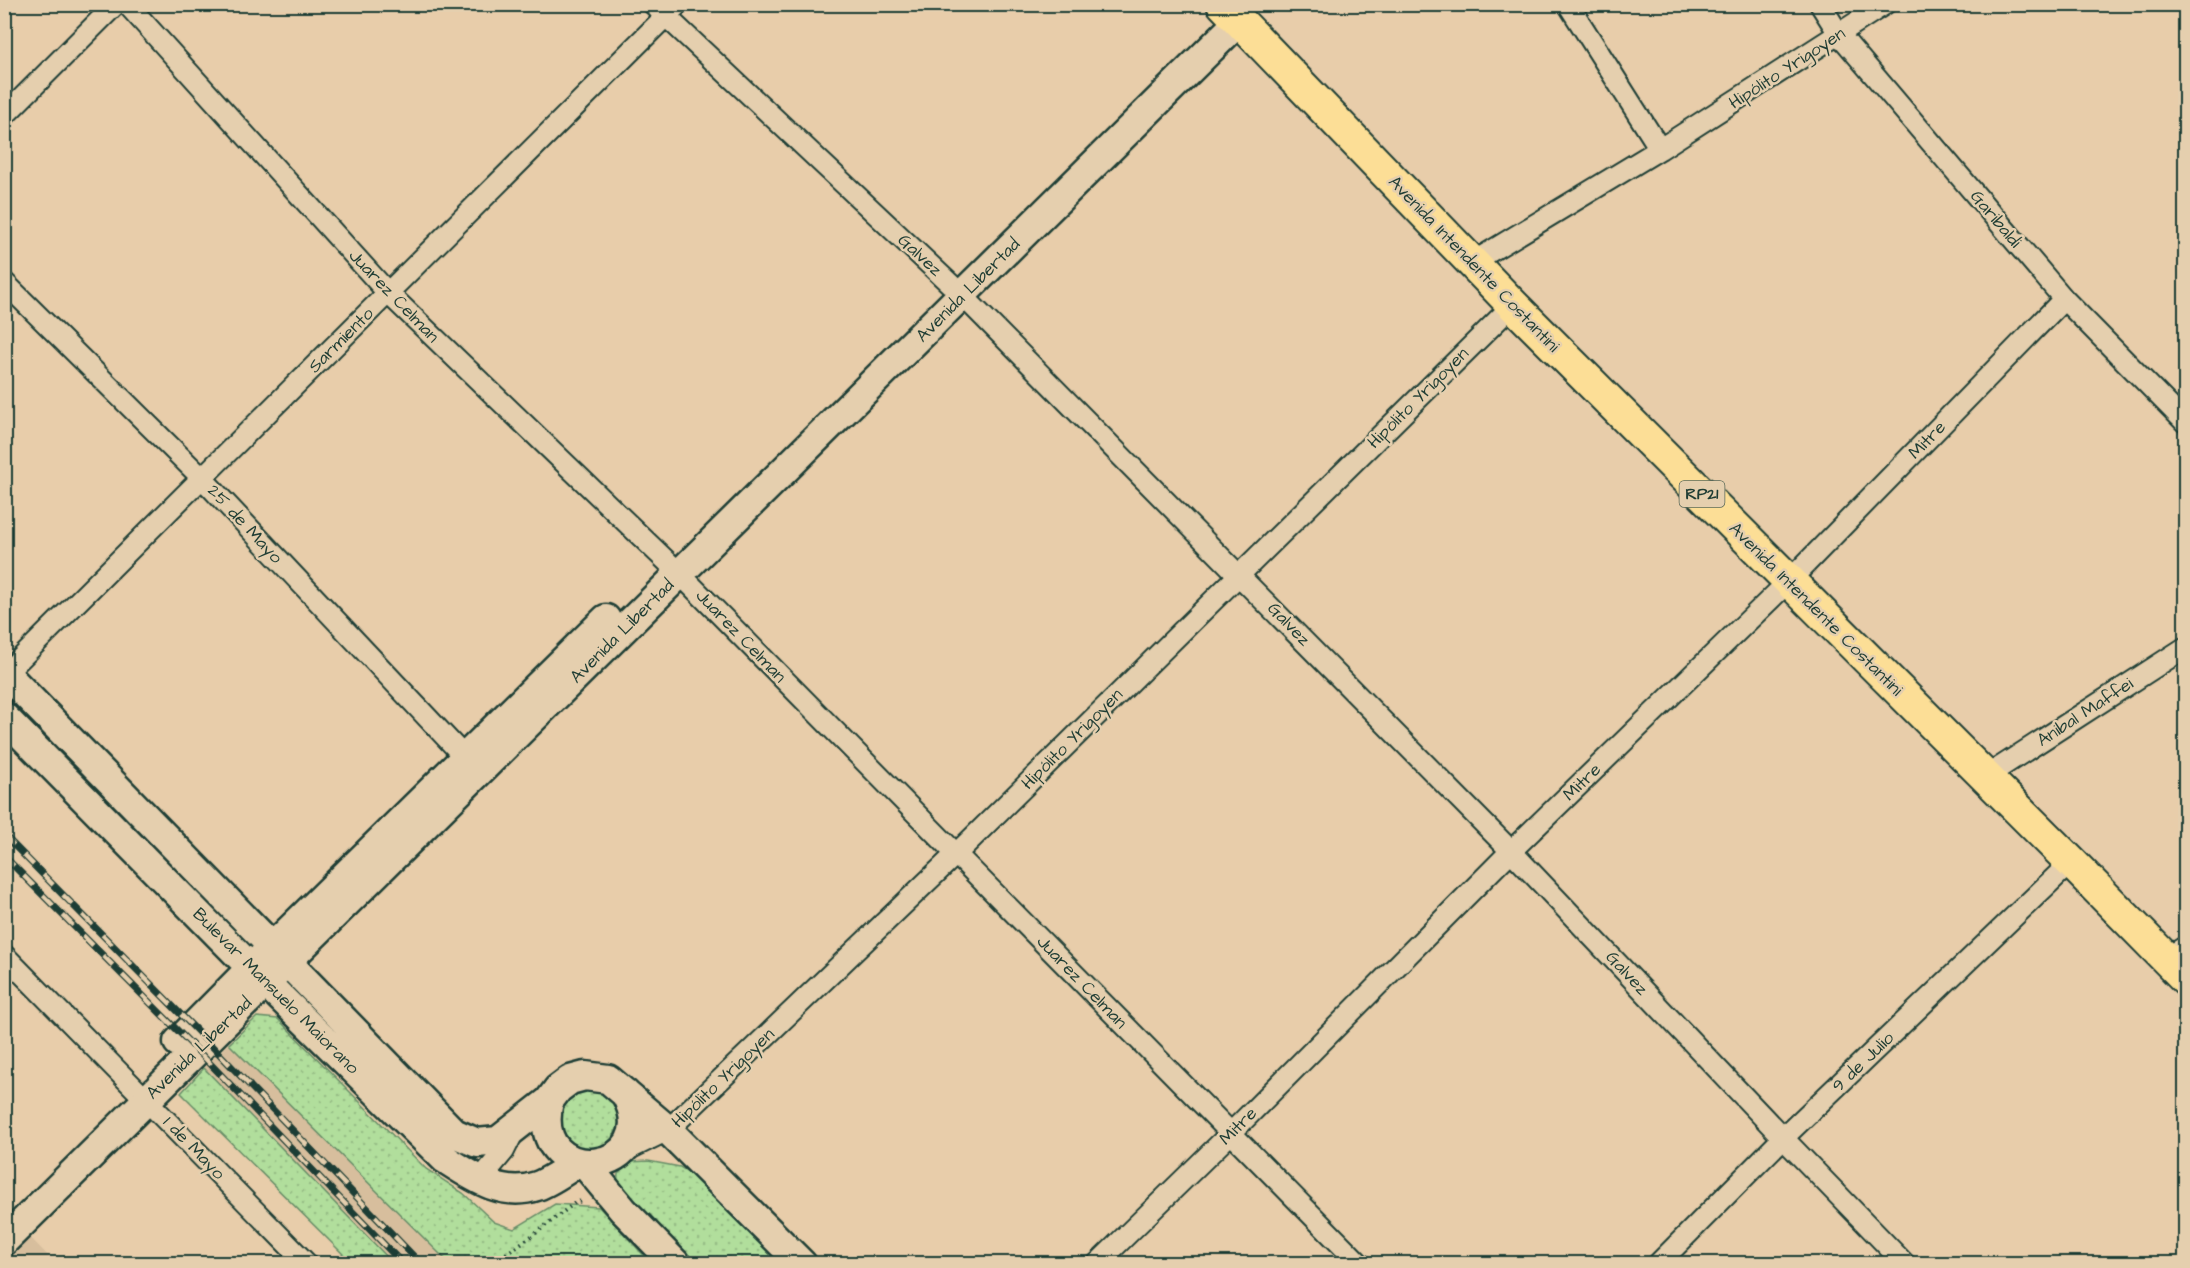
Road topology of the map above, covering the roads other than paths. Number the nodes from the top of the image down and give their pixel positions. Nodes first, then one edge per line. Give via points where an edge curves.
1 (116, 4) edge
2 (127, 4) edge
3 (1569, 4) edge
4 (1820, 4) edge
5 (1885, 4) edge
6 (665, 9) edge
7 (1230, 12) edge
8 (1839, 34) junction
9 (4, 116) edge
10 (1659, 149) junction
11 (1473, 262) junction
12 (4, 282) edge
13 (956, 289) junction
14 (388, 293) junction
15 (2064, 298) junction
16 (1513, 305) junction
17 (2186, 423) edge
18 (202, 478) junction
19 (673, 567) junction
20 (1239, 574) junction
21 (1789, 581) junction
22 (2186, 647) edge
23 (5, 673) edge
24 (4, 717) edge
25 (472, 765) junction
26 (1985, 777) junction
27 (1511, 851) junction
28 (956, 854) junction
29 (2071, 862) junction
30 (4, 955) edge
31 (280, 955) junction
32 (2179, 961) edge
33 (259, 975) junction
34 (625, 1093) junction
35 (141, 1094) junction
36 (549, 1101) junction
37 (516, 1128) junction
38 (668, 1130) junction
39 (1230, 1134) junction
40 (1784, 1138) junction
41 (617, 1155) junction
42 (581, 1163) junction
43 (479, 1181) junction
44 (538, 1186) junction
45 (611, 1197) junction
46 (4, 1215) edge
47 (4, 1240) edge
48 (307, 1263) edge
49 (676, 1263) edge
50 (802, 1263) edge
51 (1097, 1263) edge
52 (1360, 1263) edge
53 (1658, 1263) edge
54 (1905, 1263) edge

1 - 9 street
2 - 14 street, Juarez Celman
3 - 10 street
4 - 8 street, Garibaldi
5 - 8 street, Hipólito Yrigoyen
6 - 13 street, Galvez
6 - 14 street, Sarmiento
7 - 11 main road, Avenida Intendente Costantini / RP21
7 - 13 main road, Avenida Libertad
8 - 10 street, Hipólito Yrigoyen
8 - 15 street, Garibaldi
10 - 11 street, Hipólito Yrigoyen
11 - 16 main road, Avenida Intendente Costantini / RP21
12 - 18 street, 25 de Mayo
13 - 19 main road, Avenida Libertad
13 - 20 street, Galvez
14 - 18 street, Sarmiento
14 - 19 street, Juarez Celman
15 - 17 street, Garibaldi
15 - 21 street, Mitre
16 - 20 street, Hipólito Yrigoyen
16 - 21 main road, Avenida Intendente Costantini / RP21
18 - 23 street, Sarmiento
18 - 25 street, 25 de Mayo
19 - 25 main road, Avenida Libertad
19 - 28 street, Juarez Celman
20 - 27 street, Galvez
20 - 28 street, Hipólito Yrigoyen
21 - 26 main road, Avenida Intendente Costantini / RP21
21 - 27 street, Mitre
22 - 26 street, Anibal Maffei
23 - 31 main road, Bulevar Mansuelo Maiorano
24 - 33 main road, Bulevar Mansuelo Maiorano
25 - 31 main road, Avenida Libertad
26 - 29 main road, Avenida Intendente Costantini / RP21
27 - 39 street, Mitre
27 - 40 street, Galvez
28 - 38 street, Hipólito Yrigoyen
28 - 39 street, Juarez Celman
29 - 32 main road, Avenida Intendente Costantini / RP21
29 - 40 street, 9 de Julio
30 - 35 street, 1 de Mayo
31 - 33 main road, Avenida Libertad
31 - 37 main road, Bulevar Mansuelo Maiorano via 454,1133 477,1143 498,1142
33 - 35 main road, Avenida Libertad
33 - 43 main road, Bulevar Mansuelo Maiorano via 446,1159
34 - 36 main road, Bulevar Mansuelo Maiorano via 608,1079 585,1076 570,1080
34 - 38 main road, Bulevar Mansuelo Maiorano
34 - 41 main road via 634,1119 630,1139
35 - 46 main road, Avenida Libertad
35 - 47 main road, Avenida Libertad
35 - 48 street, 1 de Mayo
36 - 37 main road, Bulevar Mansuelo Maiorano
36 - 42 main road via 546,1116 550,1138 565,1156
37 - 43 street via 504,1151
38 - 41 street, Hipólito Yrigoyen
38 - 50 main road, Bulevar Mansuelo Maiorano
39 - 51 street, Mitre
39 - 52 street, Juarez Celman
40 - 53 street, 9 de Julio
40 - 54 street, Galvez
41 - 42 main road, Bulevar Mansuelo Maiorano via 606,1161
42 - 44 main road, Bulevar Mansuelo Maiorano
42 - 45 main road
43 - 44 main road, Bulevar Mansuelo Maiorano via 497,1187
44 - 45 main road via 578,1184
45 - 49 main road

